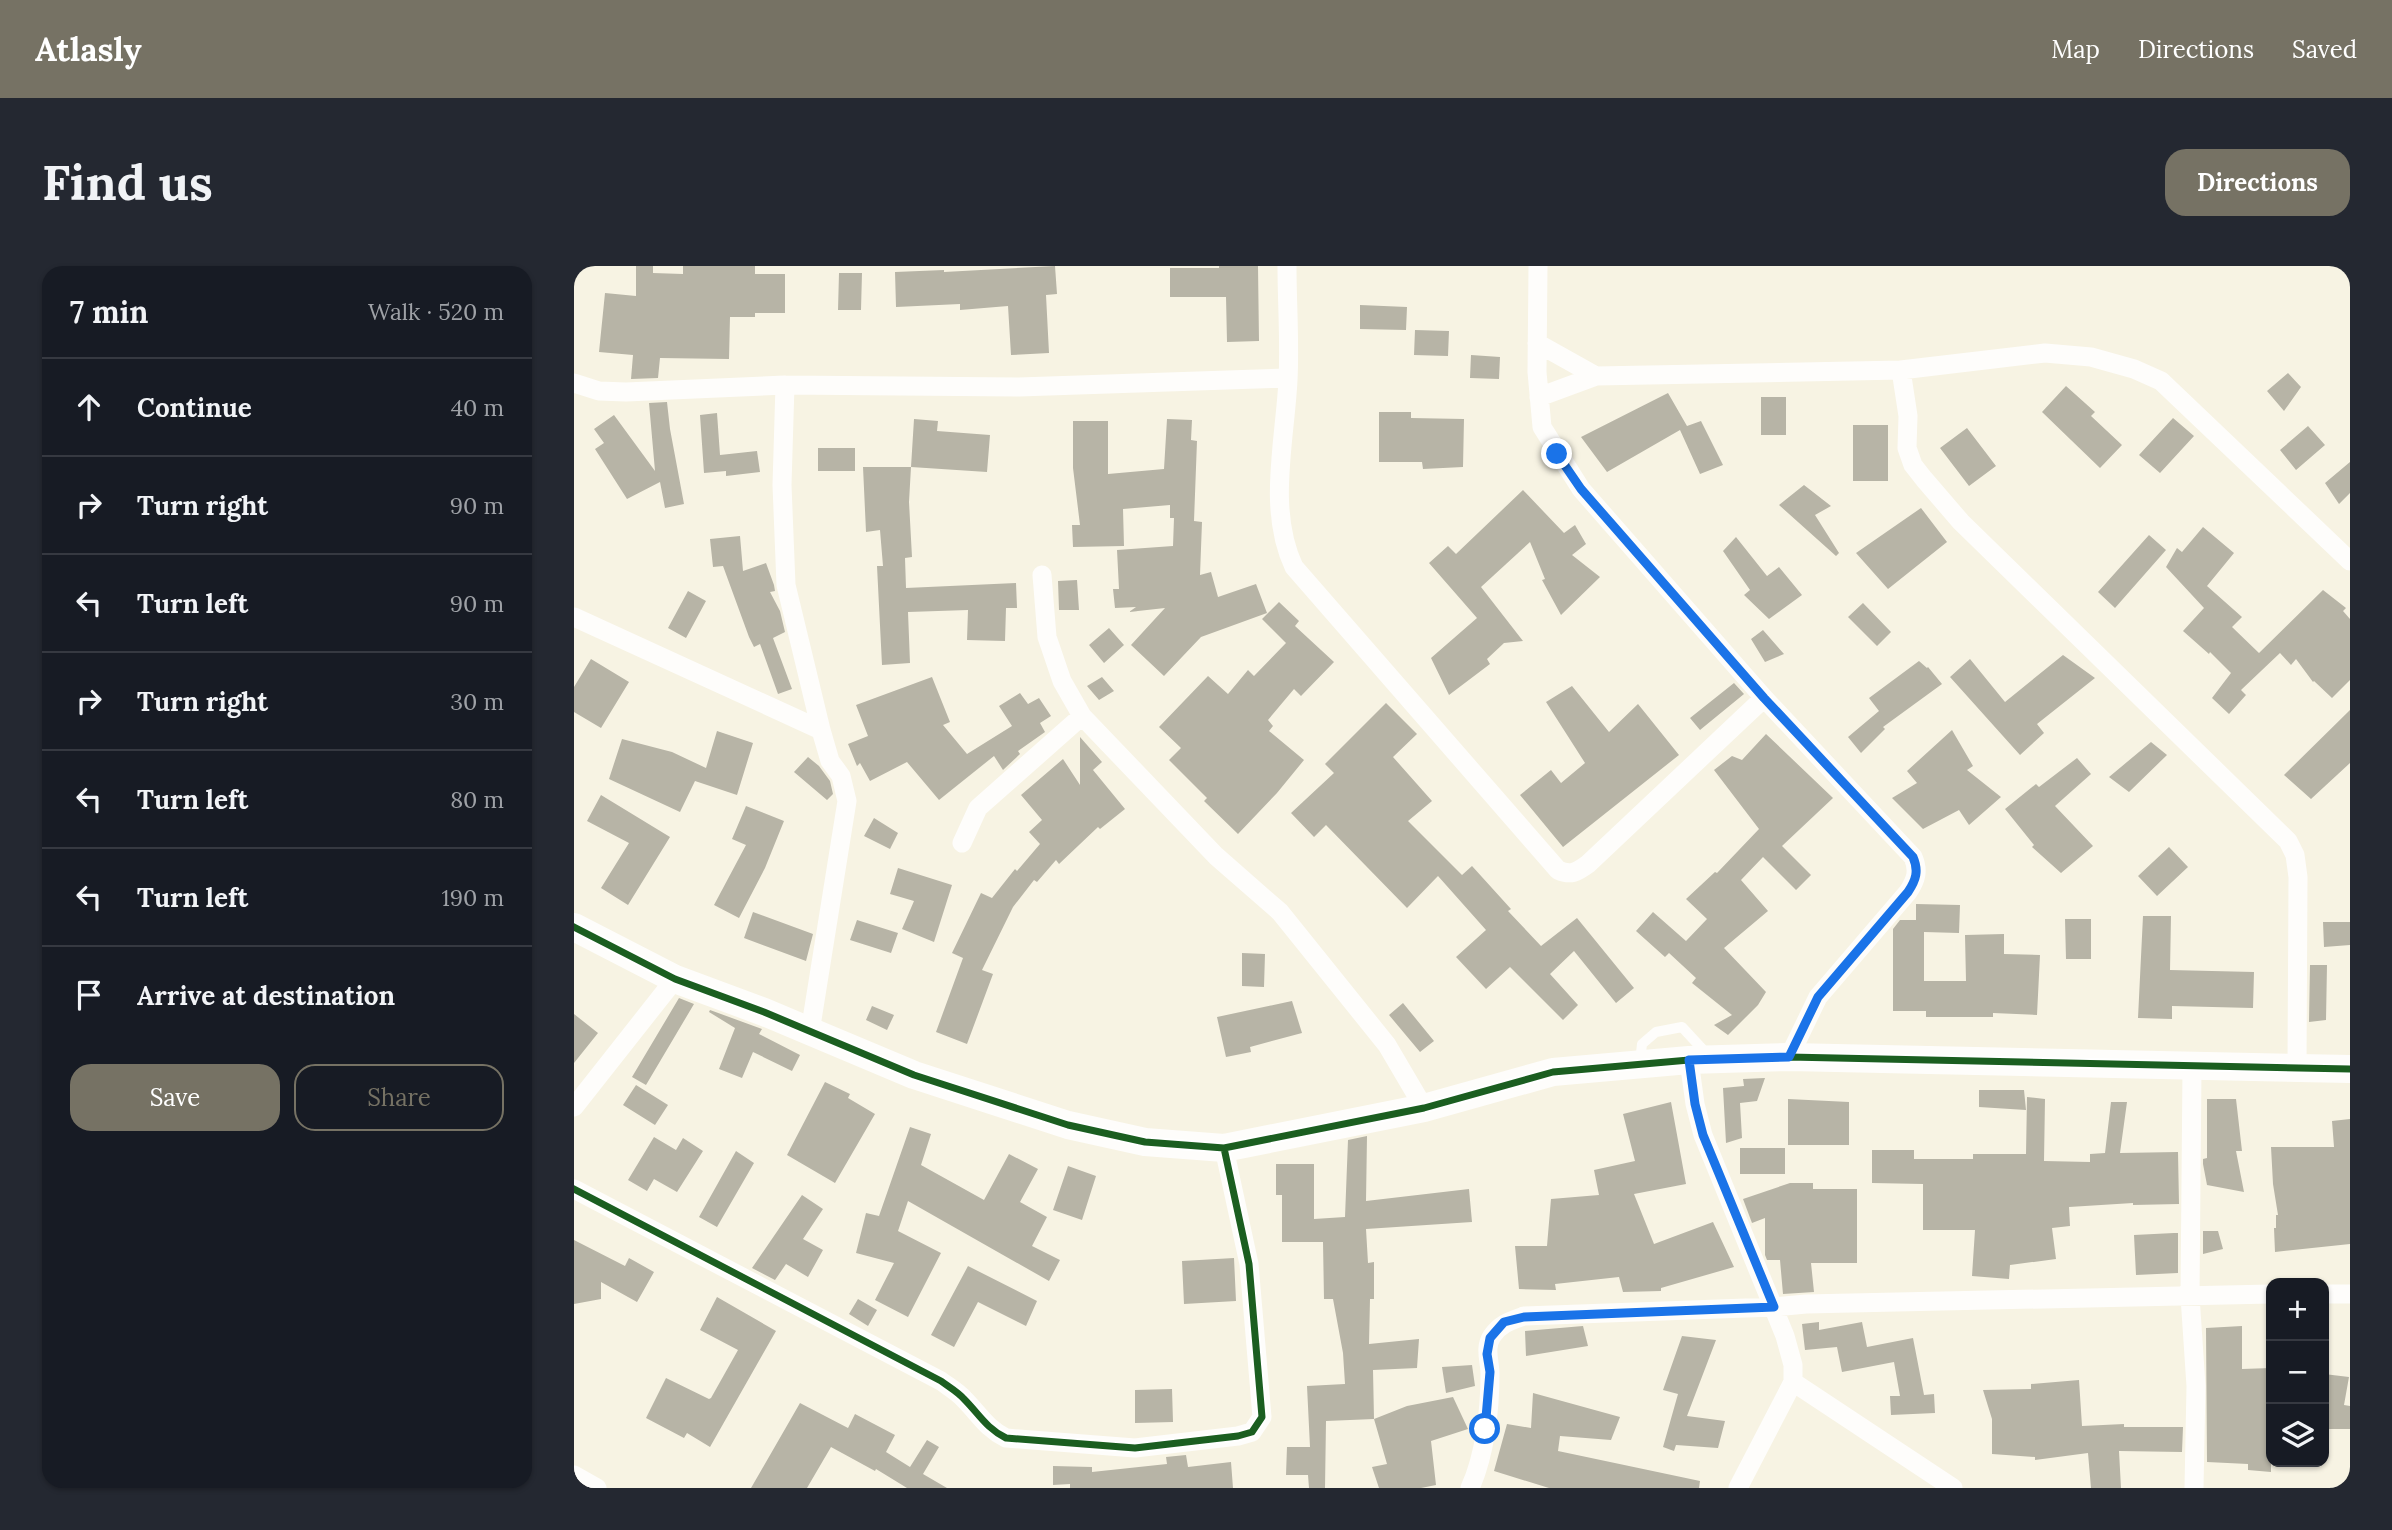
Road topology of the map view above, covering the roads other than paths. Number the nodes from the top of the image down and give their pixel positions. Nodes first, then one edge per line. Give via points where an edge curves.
1 (1287, 266) edge
2 (1538, 266) edge
3 (1537, 343) junction
4 (1901, 370) junction
5 (1596, 376) junction
6 (1288, 378) junction
7 (574, 383) edge
8 (785, 384) junction
9 (1539, 397) junction
10 (2350, 561) edge
11 (1042, 575) dead end
12 (574, 617) edge
13 (1764, 698) junction
14 (1082, 716) junction
15 (821, 730) junction
16 (962, 843) dead end
17 (574, 927) edge
18 (675, 979) junction
19 (810, 1032) junction
20 (1789, 1057) junction
21 (1701, 1060) junction
22 (2297, 1066) junction
23 (2192, 1067) junction
24 (2350, 1069) edge
25 (574, 1107) edge
26 (1424, 1108) junction
27 (1224, 1148) junction
28 (574, 1189) edge
29 (2266, 1294) edge
30 (2329, 1294) edge
31 (2350, 1294) edge
32 (2190, 1296) junction
33 (1774, 1307) junction
34 (1793, 1382) junction
35 (576, 1480) edge
36 (597, 1488) edge
37 (1470, 1488) edge
38 (1738, 1488) edge
39 (1953, 1488) edge
40 (2194, 1488) edge

1 - 6 street
2 - 3 street
3 - 5 street
3 - 9 street
4 - 5 street
4 - 10 street via 2045,354 2091,357 2134,369 2161,381
4 - 22 street via 1908,416 1906,448 1924,479 1961,522 2288,841 2298,877
5 - 9 street
6 - 8 street via 1018,387
6 - 13 street via 1279,495 1284,546 1294,567 1559,870 1577,873 1588,864
7 - 8 street via 599,391 626,392
8 - 15 street via 782,485 786,585
9 - 13 street via 1542,427 1581,489
11 - 14 street via 1047,638 1062,681
12 - 15 street
13 - 20 street via 1913,857 1917,867 1908,892 1818,997
14 - 16 street via 978,807
14 - 26 street via 1216,856 1280,912 1387,1045
15 - 19 street via 847,801
17 - 18 street
18 - 19 street
18 - 25 street
19 - 27 street via 915,1075 1068,1125 1145,1142
20 - 21 street
20 - 23 street
21 - 26 street via 1553,1072
21 - 33 street via 1695,1104 1703,1135
22 - 23 street
22 - 24 street
23 - 32 street
26 - 27 street
27 - 28 street via 1250,1264 1262,1417 1252,1432 1238,1436 1135,1448 1006,1438 993,1432 964,1398 941,1381
29 - 32 street
30 - 31 street
32 - 33 street
32 - 40 street via 2196,1386
33 - 34 street via 1793,1365
33 - 37 street via 1524,1317 1504,1322 1490,1338 1485,1429
34 - 38 street
34 - 39 street
35 - 36 street

